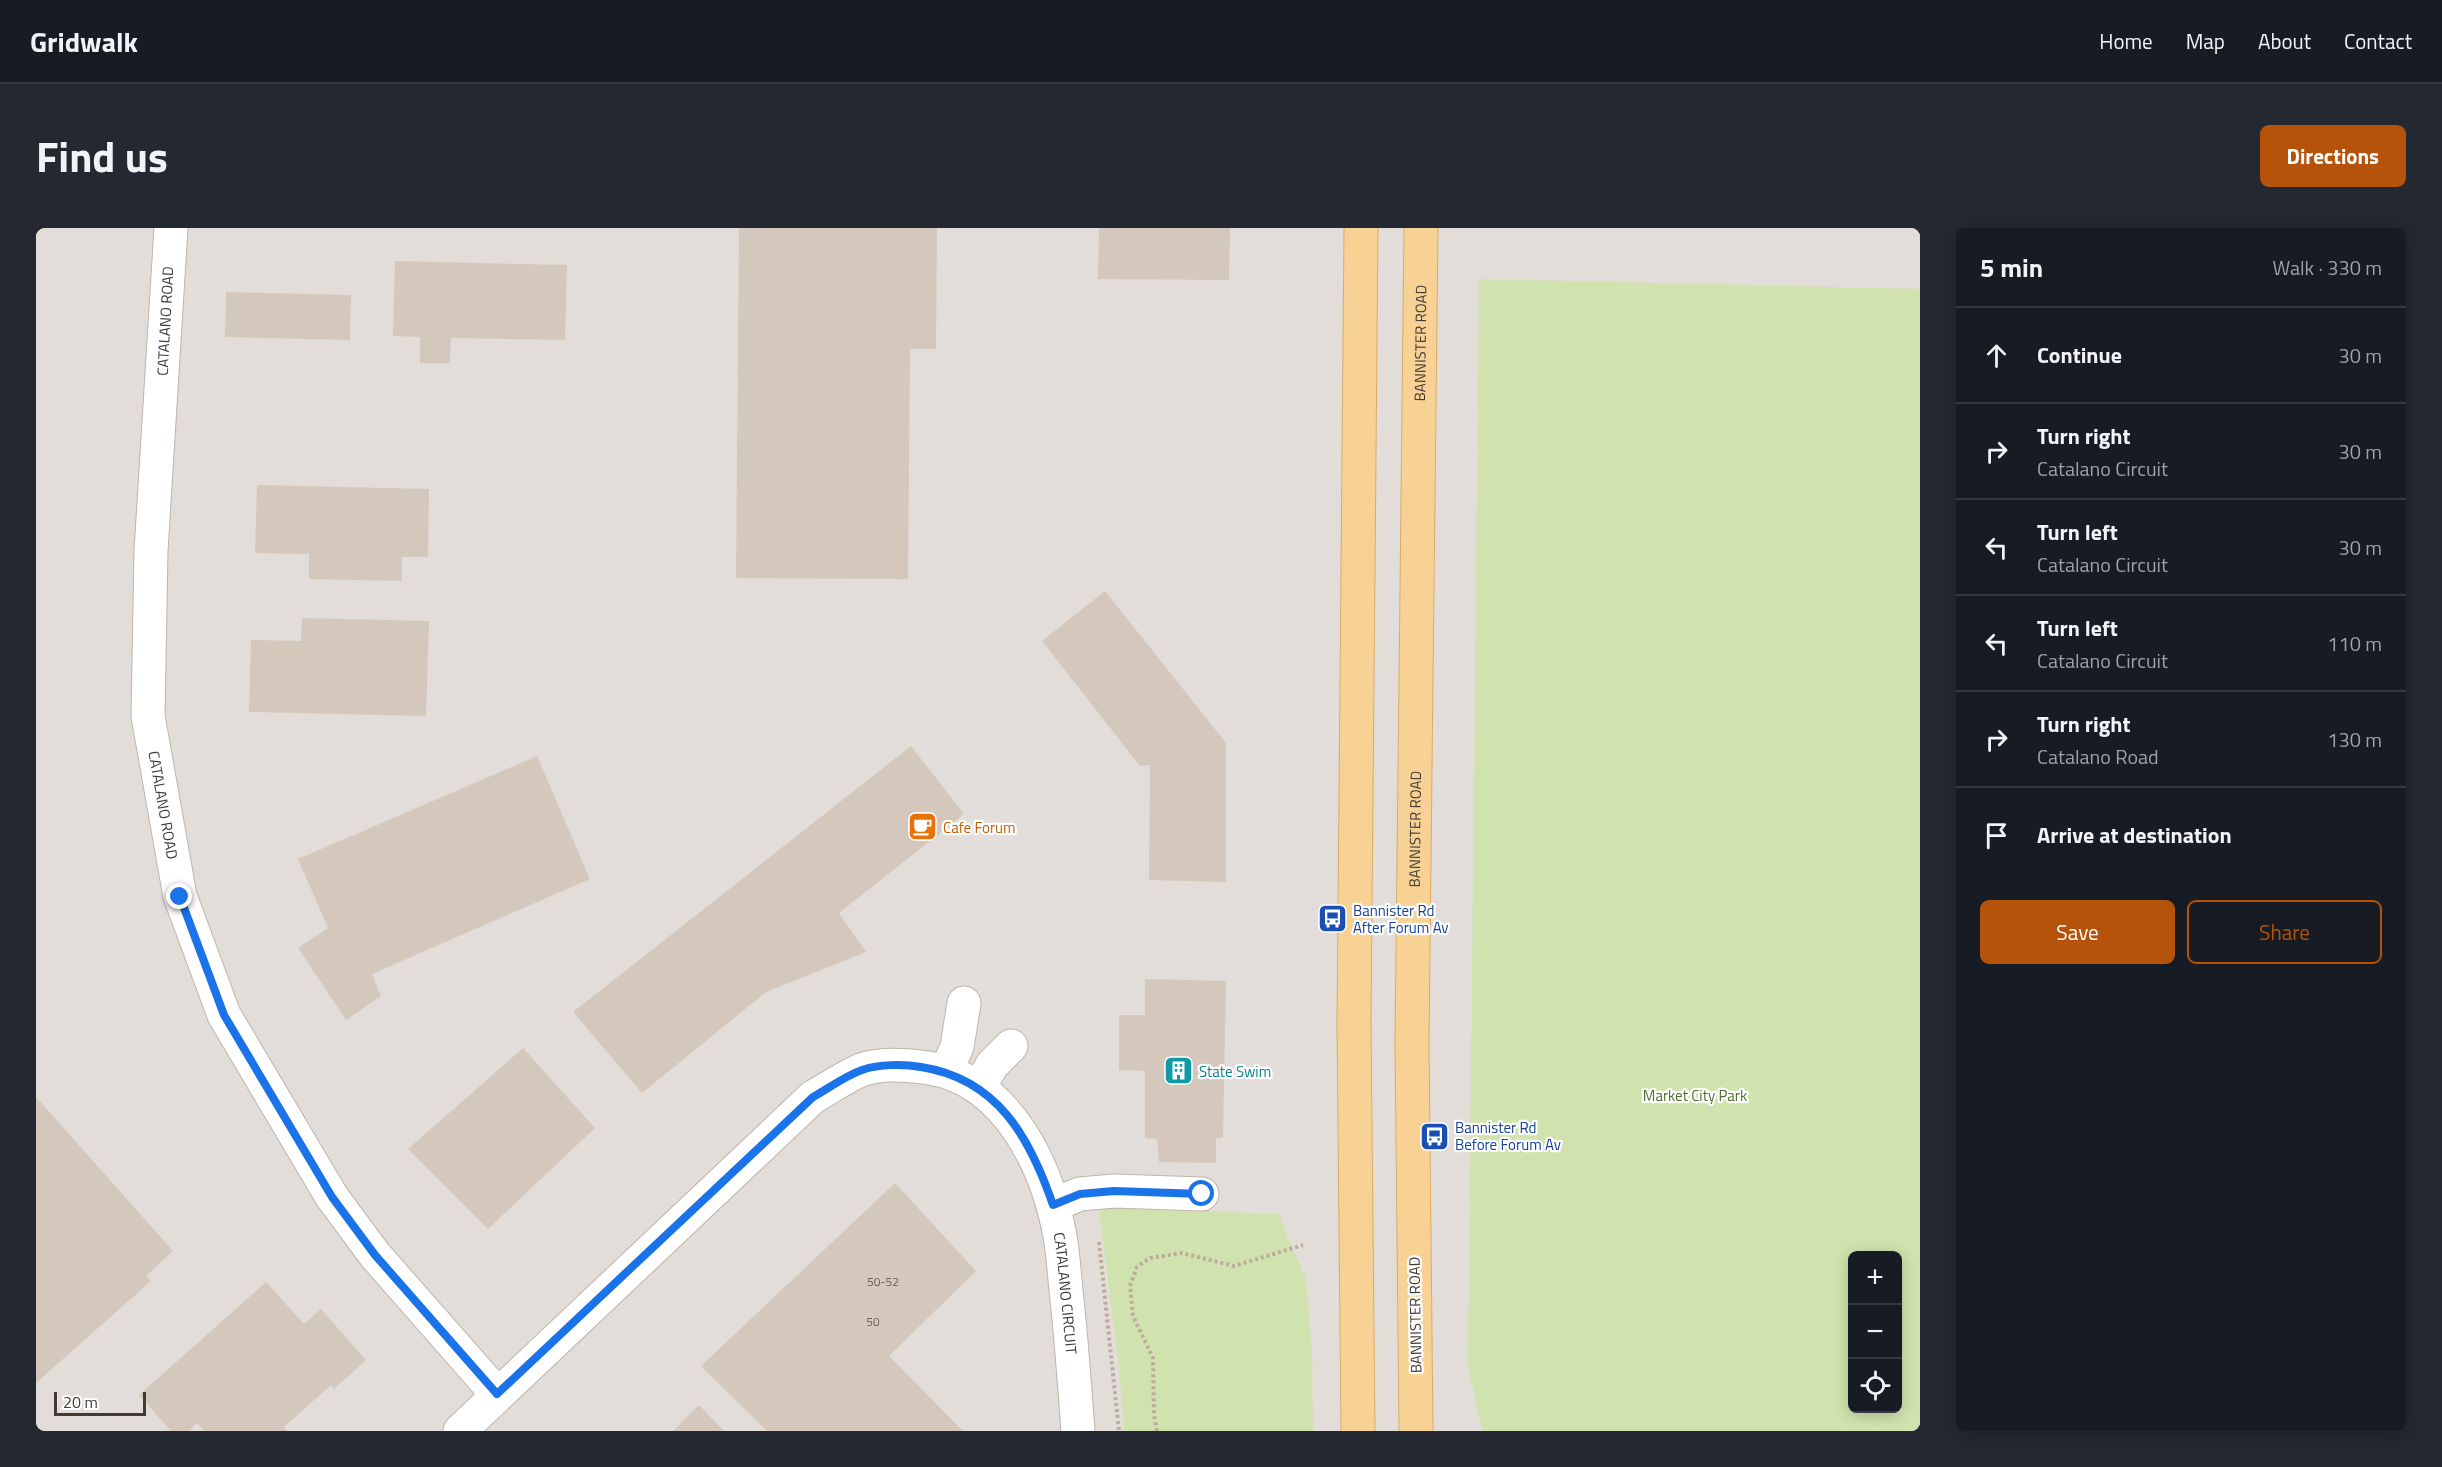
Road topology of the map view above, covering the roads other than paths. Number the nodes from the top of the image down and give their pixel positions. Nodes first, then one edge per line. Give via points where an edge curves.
1 (171, 228) edge
2 (1361, 228) edge
3 (1421, 228) edge
4 (964, 1003) dead end
5 (1011, 1046) dead end
6 (946, 1071) junction
7 (979, 1088) junction
8 (1202, 1194) dead end
9 (1053, 1205) junction
10 (497, 1394) junction
11 (460, 1431) edge
12 (1078, 1431) edge
13 (1358, 1431) edge
14 (1416, 1431) edge

1 - 10 street, CATALANO ROAD via 151,551 148,716 180,897 224,1015 332,1197 375,1255
2 - 13 main road via 1354,1023
3 - 14 main road, BANNISTER ROAD via 1412,1042
4 - 6 street via 957,1047
5 - 7 street via 992,1065
6 - 7 street, CATALANO CIRCUIT
6 - 10 street, CATALANO CIRCUIT via 906,1065 862,1070 813,1097
7 - 9 street, CATALANO CIRCUIT via 998,1104 1023,1137
8 - 9 street via 1112,1180
9 - 12 street, CATALANO CIRCUIT via 1062,1249
10 - 11 street, CATALANO CIRCUIT

